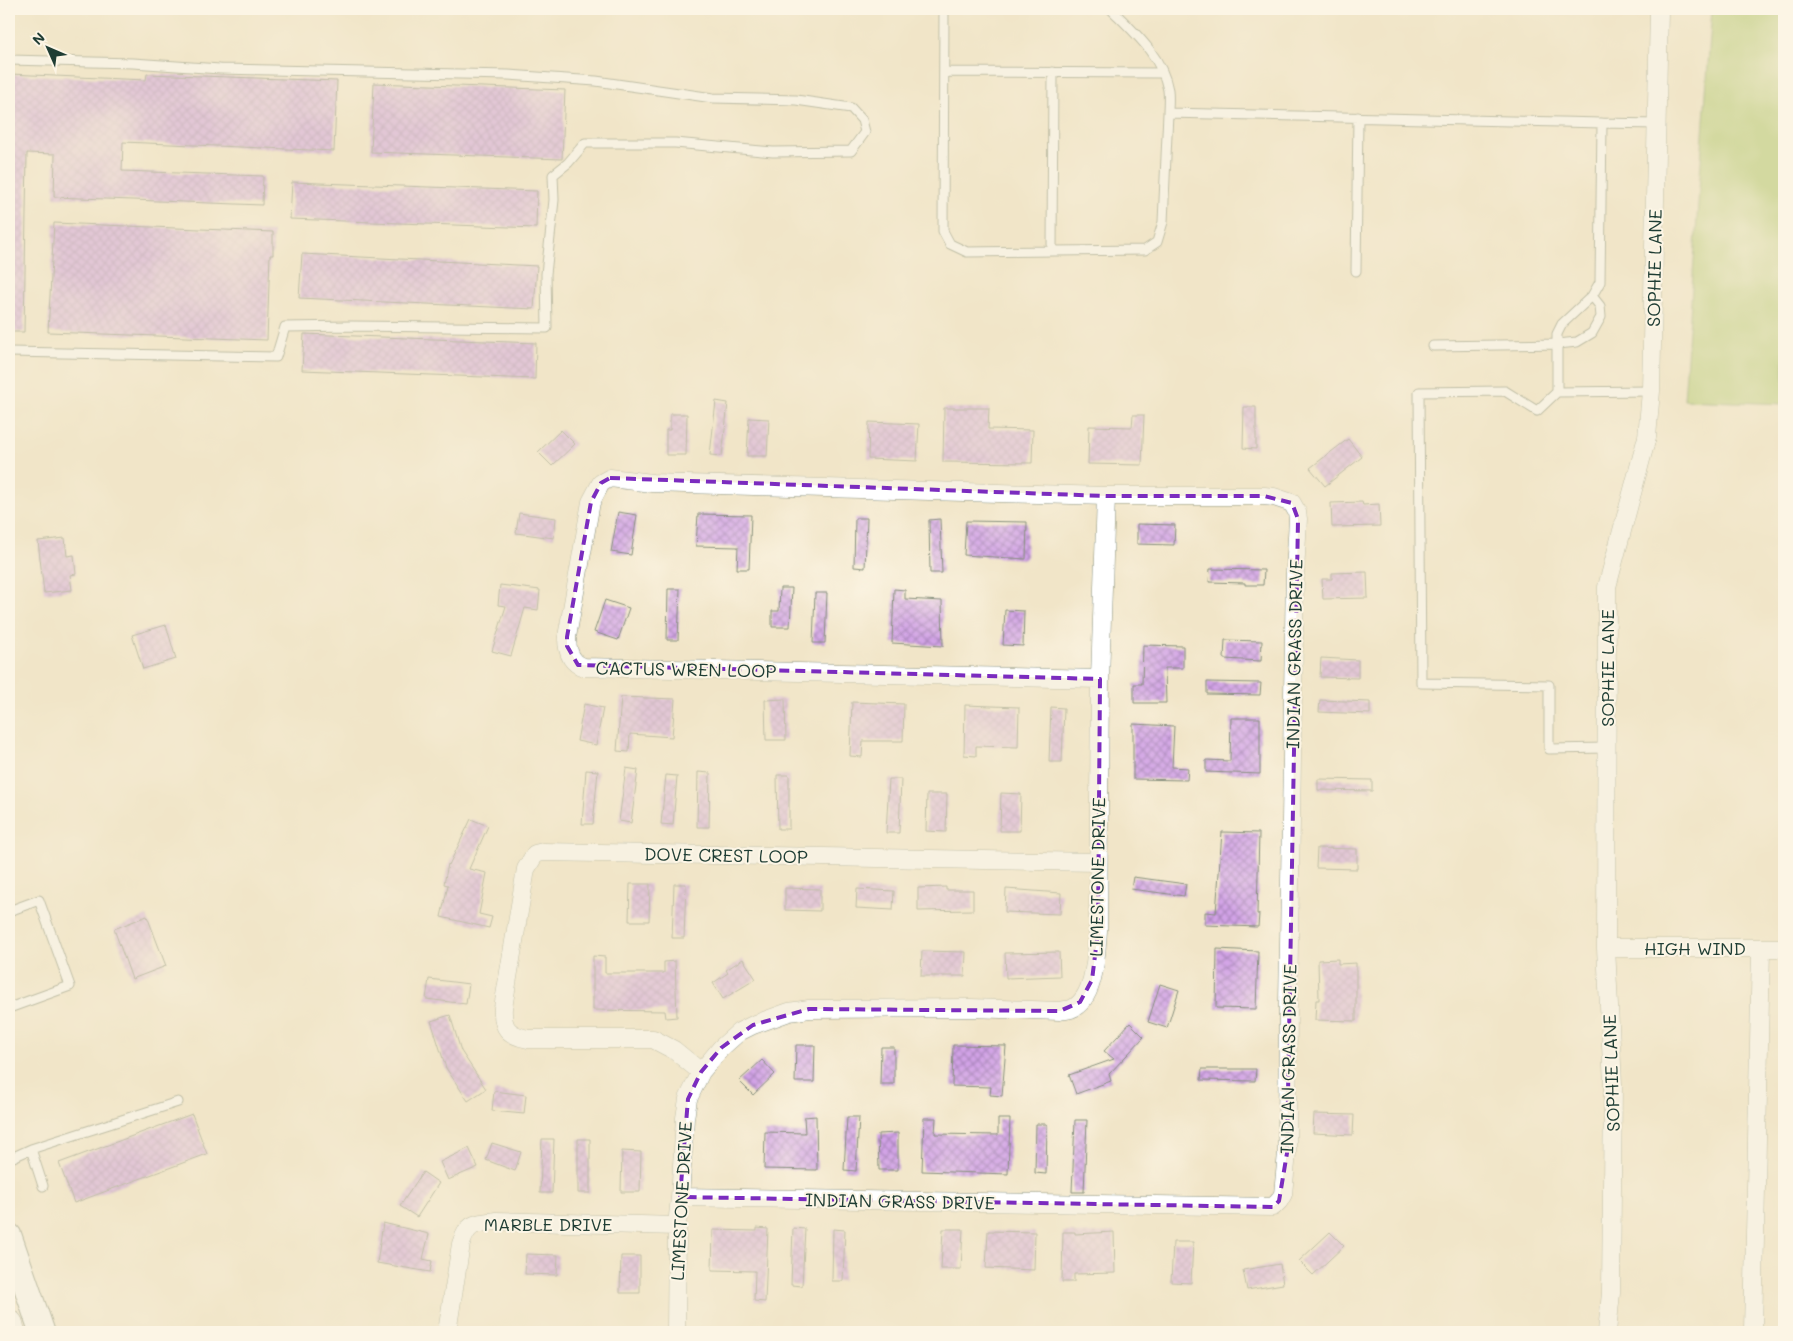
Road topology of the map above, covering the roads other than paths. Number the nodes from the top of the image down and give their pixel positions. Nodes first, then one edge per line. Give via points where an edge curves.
1 (944, 9) edge
2 (1111, 9) edge
3 (1659, 9) edge
4 (9, 60) edge
5 (944, 72) junction
6 (1053, 72) junction
7 (1162, 73) junction
8 (1168, 113) junction
9 (1358, 118) junction
10 (1602, 122) junction
11 (1657, 124) junction
12 (1052, 250) junction
13 (1356, 271) dead end
14 (1592, 296) junction
15 (1558, 344) junction
16 (1433, 346) dead end
17 (9, 352) edge
18 (1651, 391) junction
19 (1557, 392) junction
20 (1106, 496) junction
21 (1100, 679) junction
22 (1607, 748) junction
23 (1098, 862) junction
24 (9, 911) edge
25 (1606, 948) junction
26 (1762, 948) junction
27 (1784, 948) edge
28 (9, 1008) edge
29 (701, 1072) junction
30 (178, 1102) dead end
31 (31, 1149) junction
32 (9, 1159) edge
33 (44, 1186) dead end
34 (680, 1197) junction
35 (676, 1226) junction
36 (9, 1236) edge
37 (9, 1324) edge
38 (11, 1332) edge
39 (42, 1332) edge
40 (447, 1332) edge
41 (676, 1332) edge
42 (1607, 1332) edge
43 (1752, 1332) edge

1 - 5 lane
2 - 7 lane via 1142,40
3 - 11 street, SOPHIE LANE
4 - 17 lane via 220,69 508,75 596,81 713,98 796,100 851,108 862,120 865,132 851,151 772,152 675,143 585,143 553,175 554,200 546,274 547,328 285,327 276,357
5 - 6 lane
5 - 12 lane via 943,231 950,244 967,252
6 - 7 lane
6 - 12 lane
7 - 8 lane via 1168,90
8 - 9 lane
8 - 12 lane via 1163,222 1157,242 1145,250
9 - 10 lane
9 - 13 lane
10 - 11 lane
10 - 14 lane via 1600,282
11 - 18 street, SOPHIE LANE
14 - 15 lane via 1562,324 1556,334
14 - 15 lane via 1600,306 1601,317 1592,333 1577,342
15 - 16 lane
15 - 19 lane
18 - 19 lane
18 - 22 street, SOPHIE LANE via 1647,437 1607,587
19 - 22 lane via 1537,411 1505,391 1419,392 1421,683 1548,686 1549,749
20 - 21 street, LIMESTONE DRIVE
20 - 21 street, CACTUS WREN LOOP via 652,483 610,478 601,483 591,502 567,646 572,658 584,666
20 - 34 street, INDIAN GRASS DRIVE via 1264,496 1292,504 1297,512 1287,1153 1285,1184 1279,1201 1273,1206
21 - 23 street, LIMESTONE DRIVE
22 - 25 street, SOPHIE LANE
23 - 29 street, LIMESTONE DRIVE via 1095,964 1087,992 1072,1009 878,1008 789,1012 739,1032
23 - 29 street, DOVE CREST LOOP via 535,854 526,869 503,1008 504,1026 528,1039 653,1039 674,1050
24 - 28 lane via 39,900 70,986
25 - 26 street, HIGH WIND
25 - 42 street, SOPHIE LANE via 1613,1084 1611,1294
26 - 27 street, HIGH WIND
26 - 43 street
29 - 34 street, LIMESTONE DRIVE via 688,1099
30 - 31 lane
31 - 32 lane
31 - 33 lane
34 - 35 street, LIMESTONE DRIVE
35 - 40 street, MARBLE DRIVE via 496,1221 474,1224 465,1231 461,1244
35 - 41 street, LIMESTONE DRIVE
36 - 39 main road
37 - 38 highway

